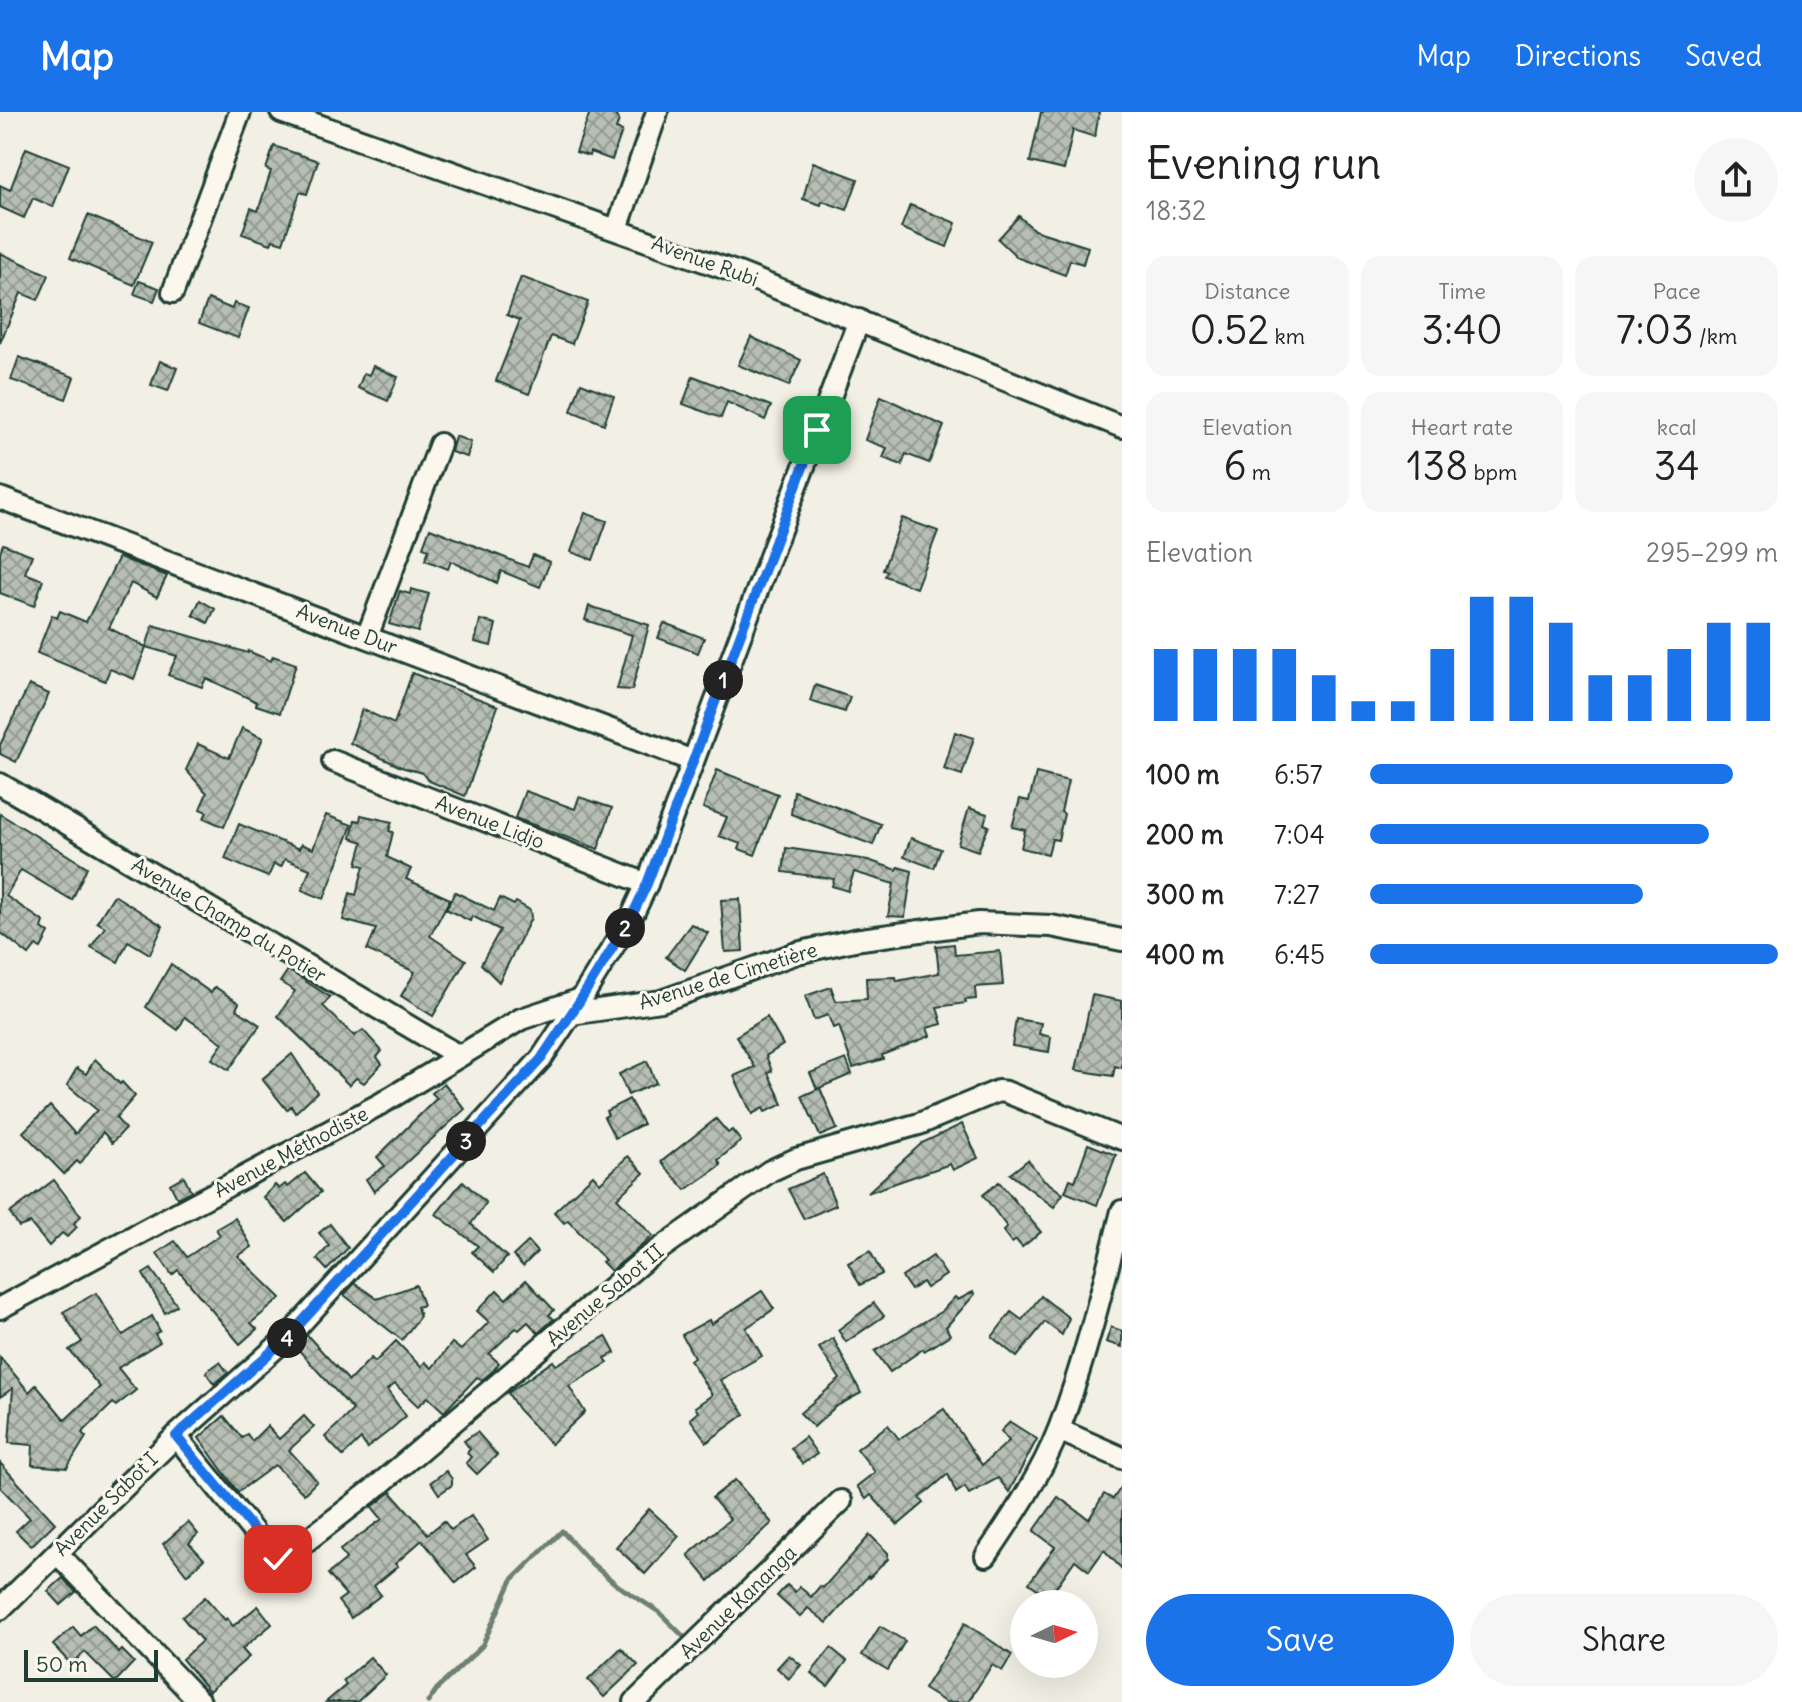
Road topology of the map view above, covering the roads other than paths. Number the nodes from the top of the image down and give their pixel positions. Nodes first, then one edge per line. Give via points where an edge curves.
1 (240, 112) edge
2 (281, 112) edge
3 (657, 112) edge
4 (617, 229) junction
5 (173, 292) dead end
6 (859, 320) junction
7 (1122, 427) edge
8 (440, 444) dead end
9 (0, 498) edge
10 (367, 637) junction
11 (333, 761) dead end
12 (693, 761) junction
13 (0, 784) edge
14 (647, 884) junction
15 (1122, 940) edge
16 (576, 1006) junction
17 (459, 1056) junction
18 (1122, 1139) edge
19 (1122, 1211) edge
20 (0, 1308) edge
21 (1059, 1430) junction
22 (176, 1436) junction
23 (1122, 1458) edge
24 (841, 1501) dead end
25 (57, 1553) junction
26 (986, 1556) dead end
27 (0, 1609) edge
28 (200, 1702) edge
29 (635, 1702) edge

1 - 5 street
2 - 4 street, Avenue Rubi
3 - 4 street
4 - 6 street, Avenue Rubi
6 - 7 street, Avenue Rubi
6 - 12 street, Avenue Sabot I
8 - 10 street
9 - 10 street, Avenue Dur
10 - 12 street, Avenue Dur
11 - 14 street, Avenue Lidjo
12 - 14 street, Avenue Sabot I
13 - 17 street, Avenue Champ du Potier
14 - 16 street, Avenue Sabot I
15 - 16 street, Avenue de Cimetière via 1051,926 979,923 797,953 661,1001
16 - 17 street, Avenue Méthodiste via 521,1019
16 - 22 street, Avenue Sabot I via 541,1059 289,1336
17 - 20 street, Avenue Méthodiste via 382,1103
18 - 22 street, Avenue Sabot II via 998,1091 919,1124 770,1171 643,1261 283,1559 272,1555
19 - 21 street
21 - 23 street
21 - 26 street via 1029,1493
22 - 25 street, Avenue Sabot I
24 - 29 street, Avenue Kananga
25 - 27 street, Avenue Sabot I
25 - 28 street

